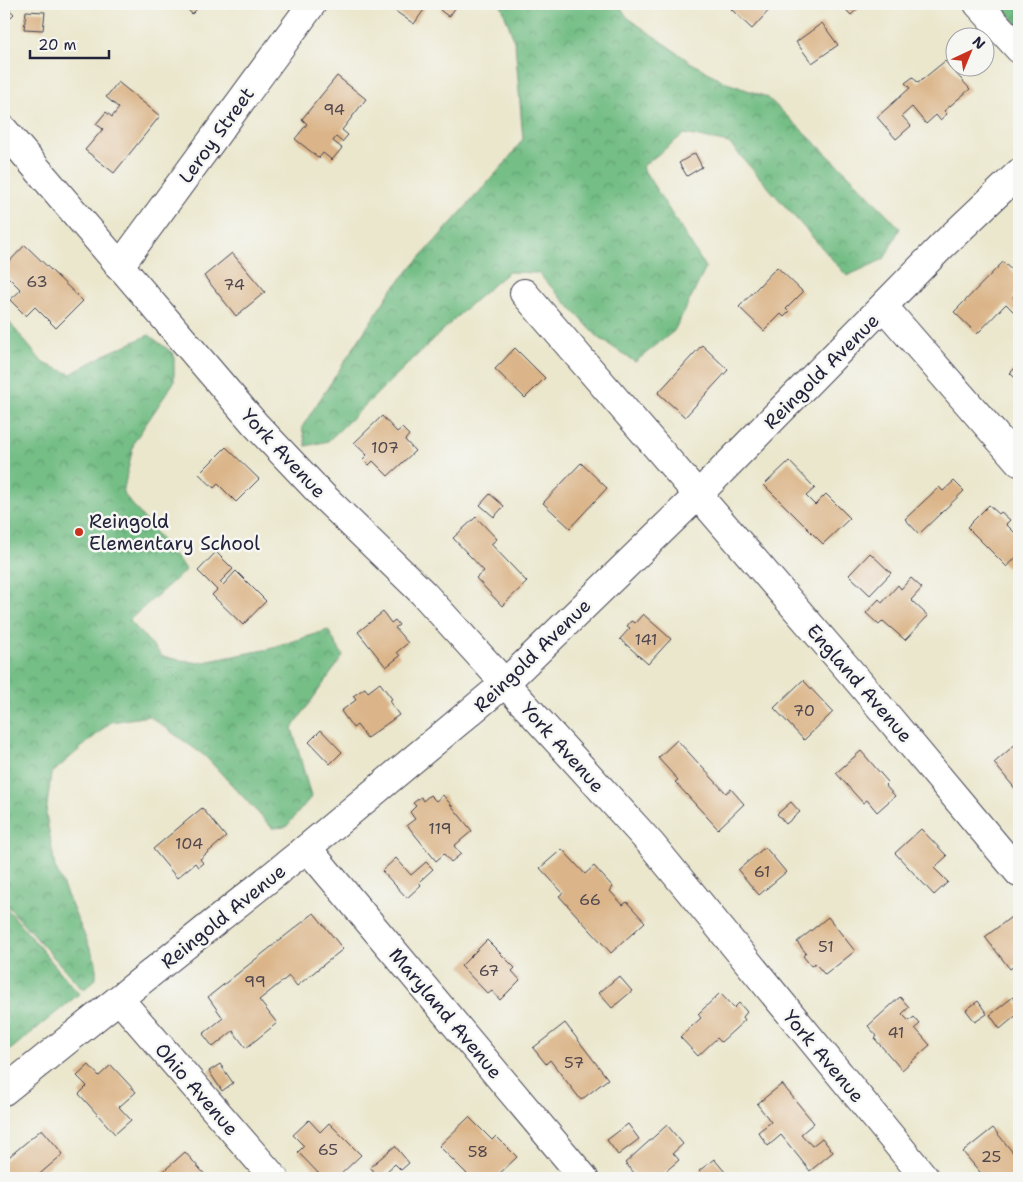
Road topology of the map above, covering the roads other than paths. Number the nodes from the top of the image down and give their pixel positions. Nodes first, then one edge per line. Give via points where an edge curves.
1 (312, 4) edge
2 (978, 4) edge
3 (1019, 49) edge
4 (4, 130) edge
5 (1019, 173) edge
6 (120, 267) junction
7 (524, 293) dead end
8 (884, 307) junction
9 (1019, 462) edge
10 (697, 496) junction
11 (505, 682) junction
12 (307, 848) junction
13 (1019, 873) edge
14 (120, 1000) junction
15 (4, 1091) edge
16 (274, 1178) edge
17 (584, 1178) edge
18 (925, 1178) edge

1 - 6 street, Leroy Street
2 - 3 street
4 - 6 street, York Avenue
5 - 8 street, Reingold Avenue
6 - 11 street, York Avenue via 255,424 423,593
7 - 10 street, England Avenue
8 - 9 street
8 - 10 street, Reingold Avenue
10 - 11 street, Reingold Avenue
10 - 13 street, England Avenue
11 - 12 street, Reingold Avenue
11 - 18 street, York Avenue via 651,844
12 - 14 street, Reingold Avenue
12 - 17 street, Maryland Avenue
14 - 15 street, Reingold Avenue
14 - 16 street, Ohio Avenue

